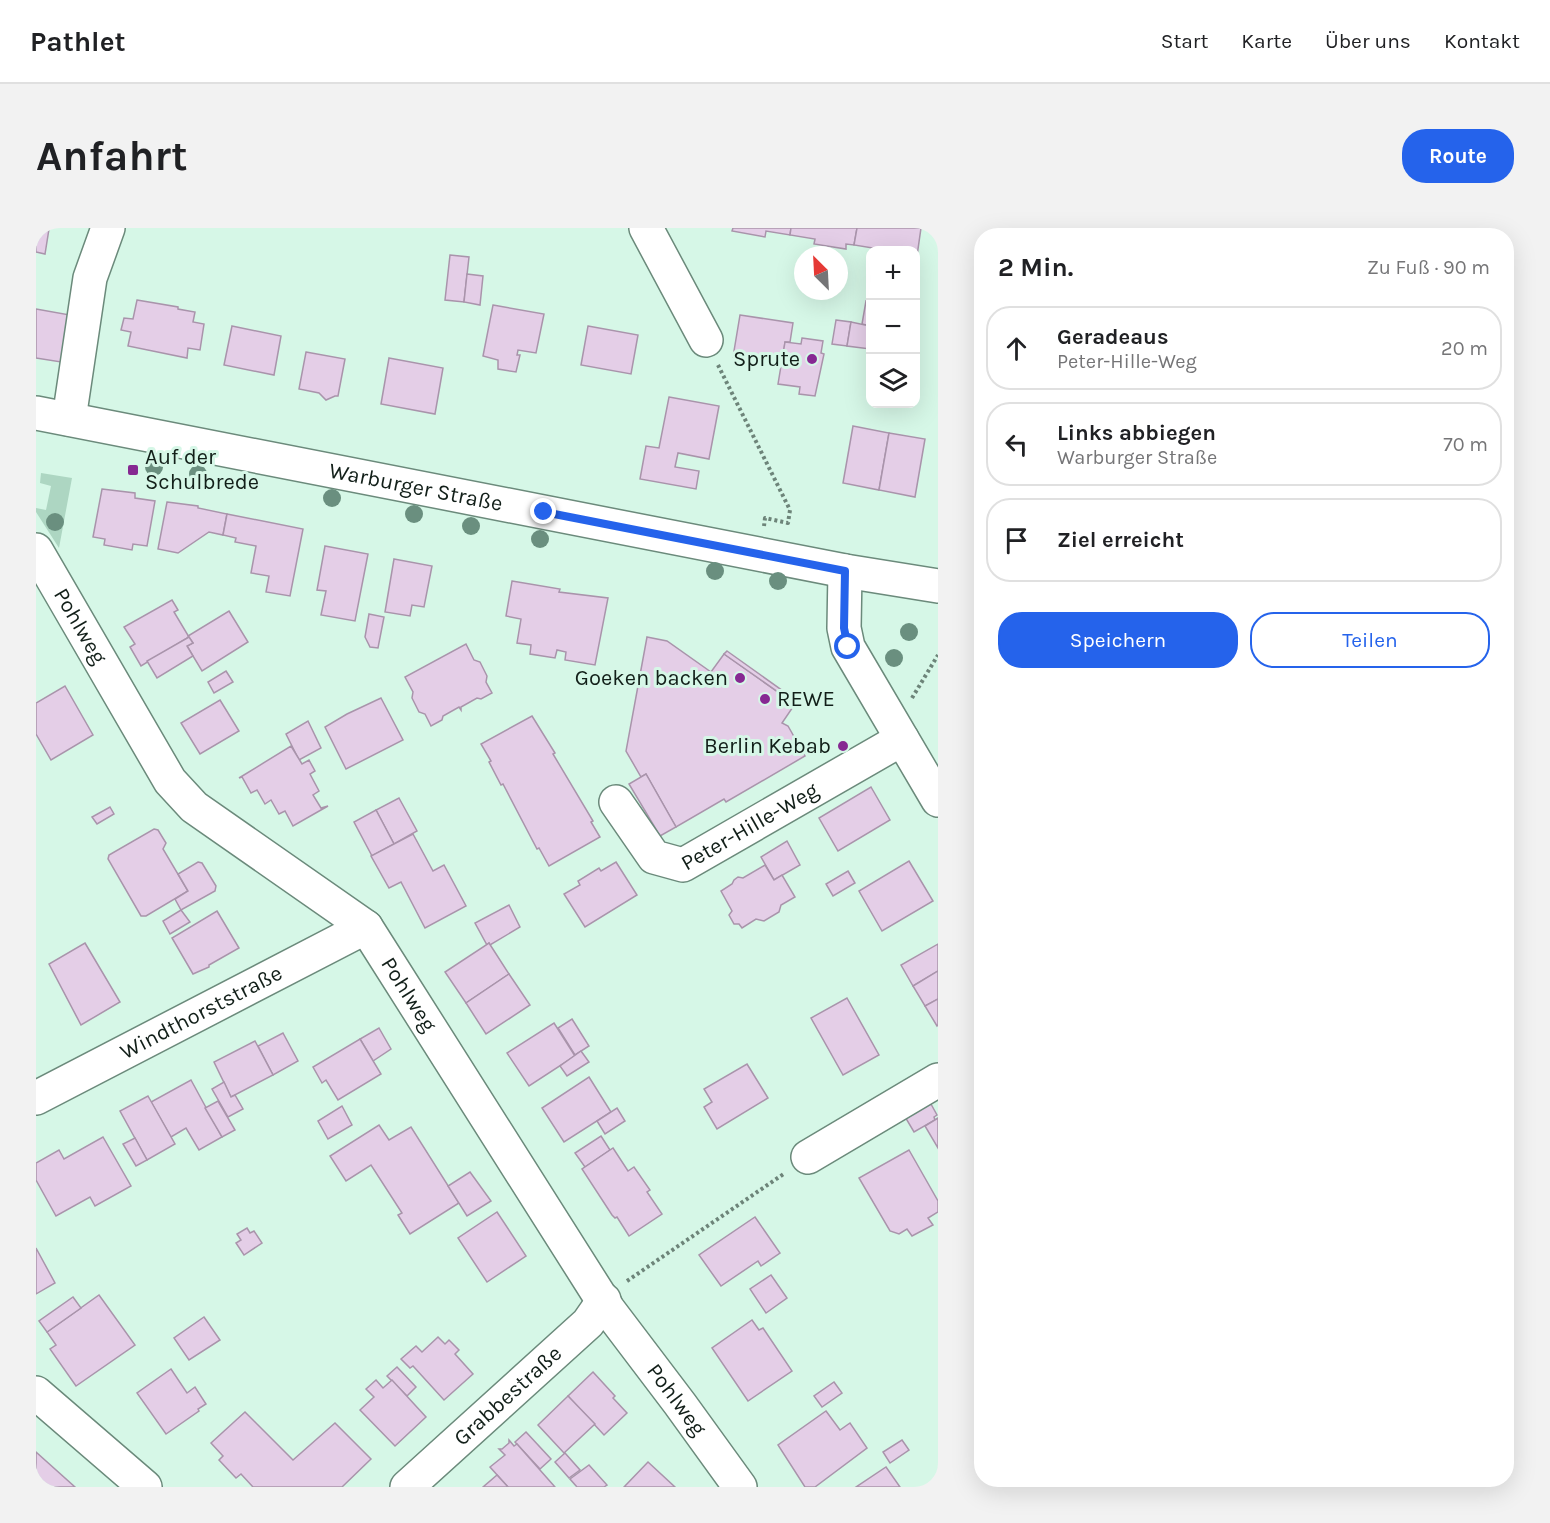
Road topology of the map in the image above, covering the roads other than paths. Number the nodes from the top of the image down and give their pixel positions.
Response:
1 (108, 228) edge
2 (646, 228) edge
3 (706, 340) road end
4 (36, 413) edge
5 (69, 419) junction
6 (40, 567) edge
7 (845, 571) junction
8 (938, 586) edge
9 (899, 733) junction
10 (938, 800) edge
11 (616, 802) dead end
12 (366, 927) junction
13 (938, 1080) edge
14 (36, 1098) edge
15 (808, 1157) road end
16 (604, 1300) junction
17 (36, 1393) edge
18 (145, 1487) edge
19 (407, 1487) edge
20 (740, 1487) edge

1 - 5 street
2 - 3 street
4 - 5 street, Warburger Straße
5 - 7 street, Warburger Straße
6 - 12 street, Pohlweg
7 - 8 street, Warburger Straße
7 - 9 street
9 - 10 street
9 - 11 street, Peter-Hille-Weg
12 - 14 street, Windthorststraße
12 - 16 street, Pohlweg
13 - 15 street
16 - 19 street, Grabbestraße
16 - 20 street, Pohlweg
17 - 18 street

